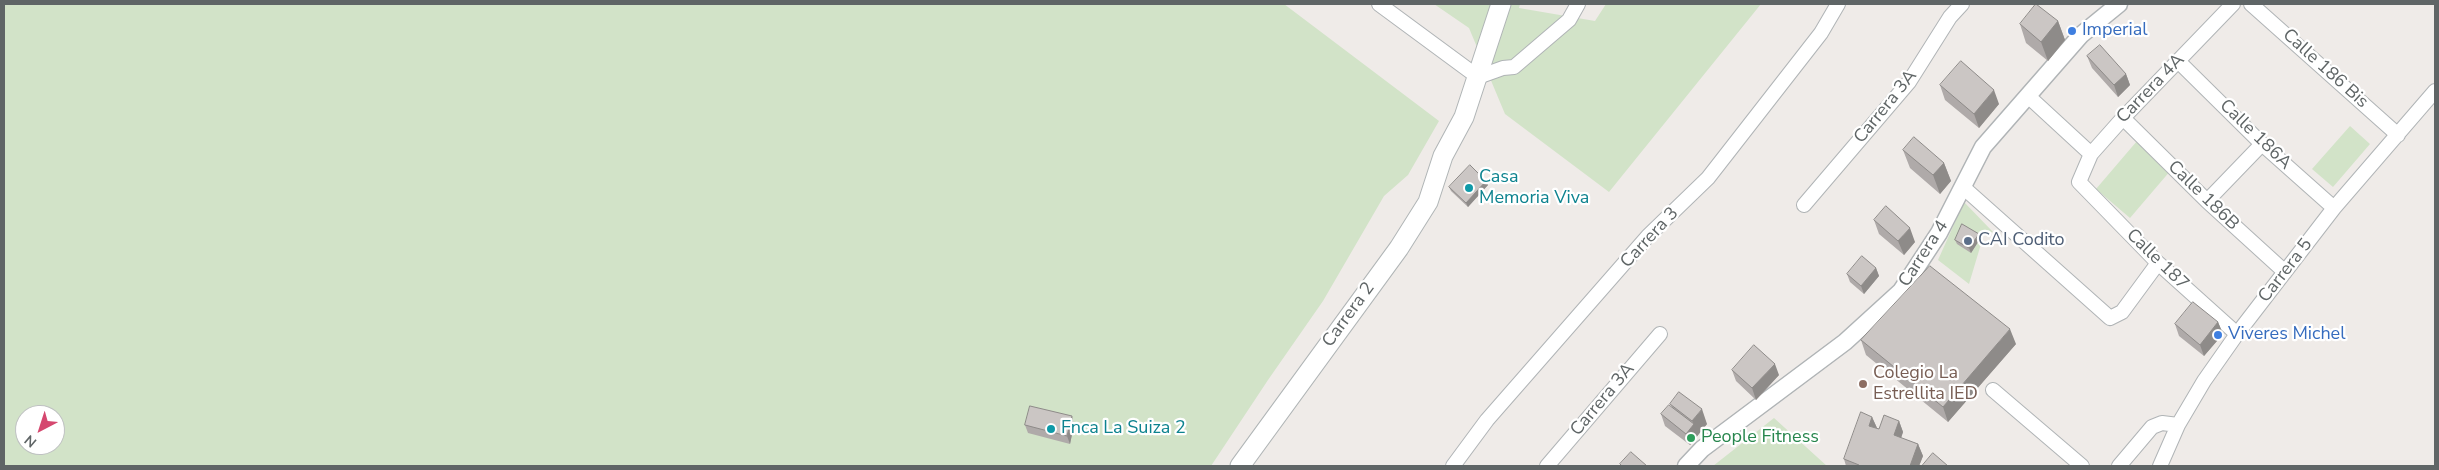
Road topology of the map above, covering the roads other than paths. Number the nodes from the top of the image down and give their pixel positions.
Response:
1 (1379, 4) edge
2 (1502, 4) edge
3 (1578, 4) edge
4 (1838, 4) edge
5 (1962, 4) edge
6 (2119, 4) edge
7 (2233, 4) edge
8 (2251, 4) edge
9 (2178, 61) junction
10 (1478, 77) junction
11 (2435, 91) edge
12 (2028, 96) junction
13 (2123, 118) junction
14 (2398, 135) junction
15 (2262, 144) junction
16 (2091, 154) junction
17 (2079, 182) joint
18 (1964, 188) junction
19 (2207, 201) junction
20 (1804, 205) dead end
21 (2334, 208) junction
22 (2158, 262) junction
23 (2285, 272) junction
24 (1660, 334) dead end
25 (2236, 334) junction
26 (1993, 390) dead end
27 (2178, 425) junction
28 (1240, 466) edge
29 (1453, 466) edge
30 (1547, 466) edge
31 (1686, 466) edge
32 (2082, 466) edge
33 (2118, 466) edge
34 (2160, 466) edge

1 - 10 street
2 - 10 main road, Carrera 2
3 - 10 street
4 - 29 street, Carrera 3
5 - 20 street, Carrera 3A
6 - 12 street, Carrera 4
7 - 9 street, Carrera 4A
8 - 14 street, Calle 186 Bis
9 - 13 street, Carrera 4A
9 - 15 street, Calle 186A
10 - 28 main road, Carrera 2
11 - 14 street, Carrera 5
12 - 16 street
12 - 18 street, Carrera 4
13 - 16 street, Carrera 4A
13 - 19 street, Calle 186B
14 - 21 street, Carrera 5
15 - 19 street
15 - 21 street, Calle 186A
16 - 17 street, Carrera 4A
17 - 22 street, Calle 187
18 - 22 street
18 - 31 street, Carrera 4
19 - 23 street, Calle 186B
21 - 23 street, Carrera 5
22 - 25 street, Calle 187
23 - 25 street, Carrera 5
24 - 30 street, Carrera 3A
25 - 27 street, Carrera 5
26 - 32 street
27 - 33 street
27 - 34 street, Carrera 5

